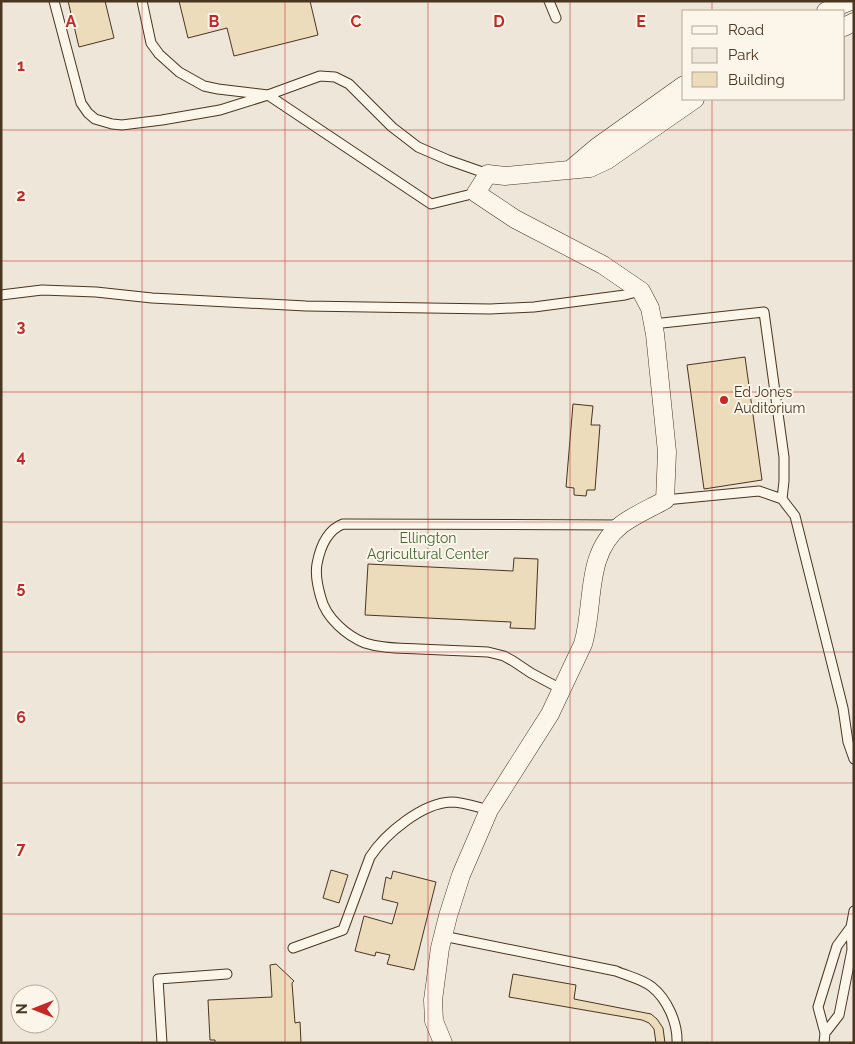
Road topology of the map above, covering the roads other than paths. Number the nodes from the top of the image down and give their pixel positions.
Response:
1 (54, 1) edge
2 (142, 1) edge
3 (550, 1) edge
4 (851, 1) edge
5 (828, 10) edge
6 (556, 18) dead end
7 (268, 95) junction
8 (682, 98) edge
9 (488, 174) junction
10 (476, 193) junction
11 (641, 291) junction
12 (1, 295) edge
13 (653, 324) junction
14 (782, 499) junction
15 (665, 500) junction
16 (621, 524) junction
17 (563, 690) junction
18 (843, 708) junction
19 (854, 709) edge
20 (854, 759) edge
21 (489, 810) junction
22 (854, 911) edge
23 (851, 927) junction
24 (443, 936) junction
25 (293, 948) dead end
26 (227, 974) dead end
27 (825, 1033) junction
28 (162, 1043) edge
29 (444, 1043) edge
30 (677, 1043) edge
31 (824, 1043) edge

1 - 7 lane
2 - 7 lane
3 - 6 lane
4 - 5 street
7 - 9 lane
7 - 10 lane
8 - 9 street
9 - 10 street
10 - 11 street
11 - 12 lane
11 - 13 street
13 - 14 lane
13 - 15 street
14 - 15 lane
14 - 18 lane
15 - 16 street
16 - 17 street
16 - 17 lane
17 - 21 street
18 - 19 lane
18 - 20 lane
21 - 24 street
21 - 25 lane
22 - 23 lane
23 - 27 lane
23 - 27 lane
24 - 29 street
24 - 30 lane
26 - 28 lane
27 - 31 lane

